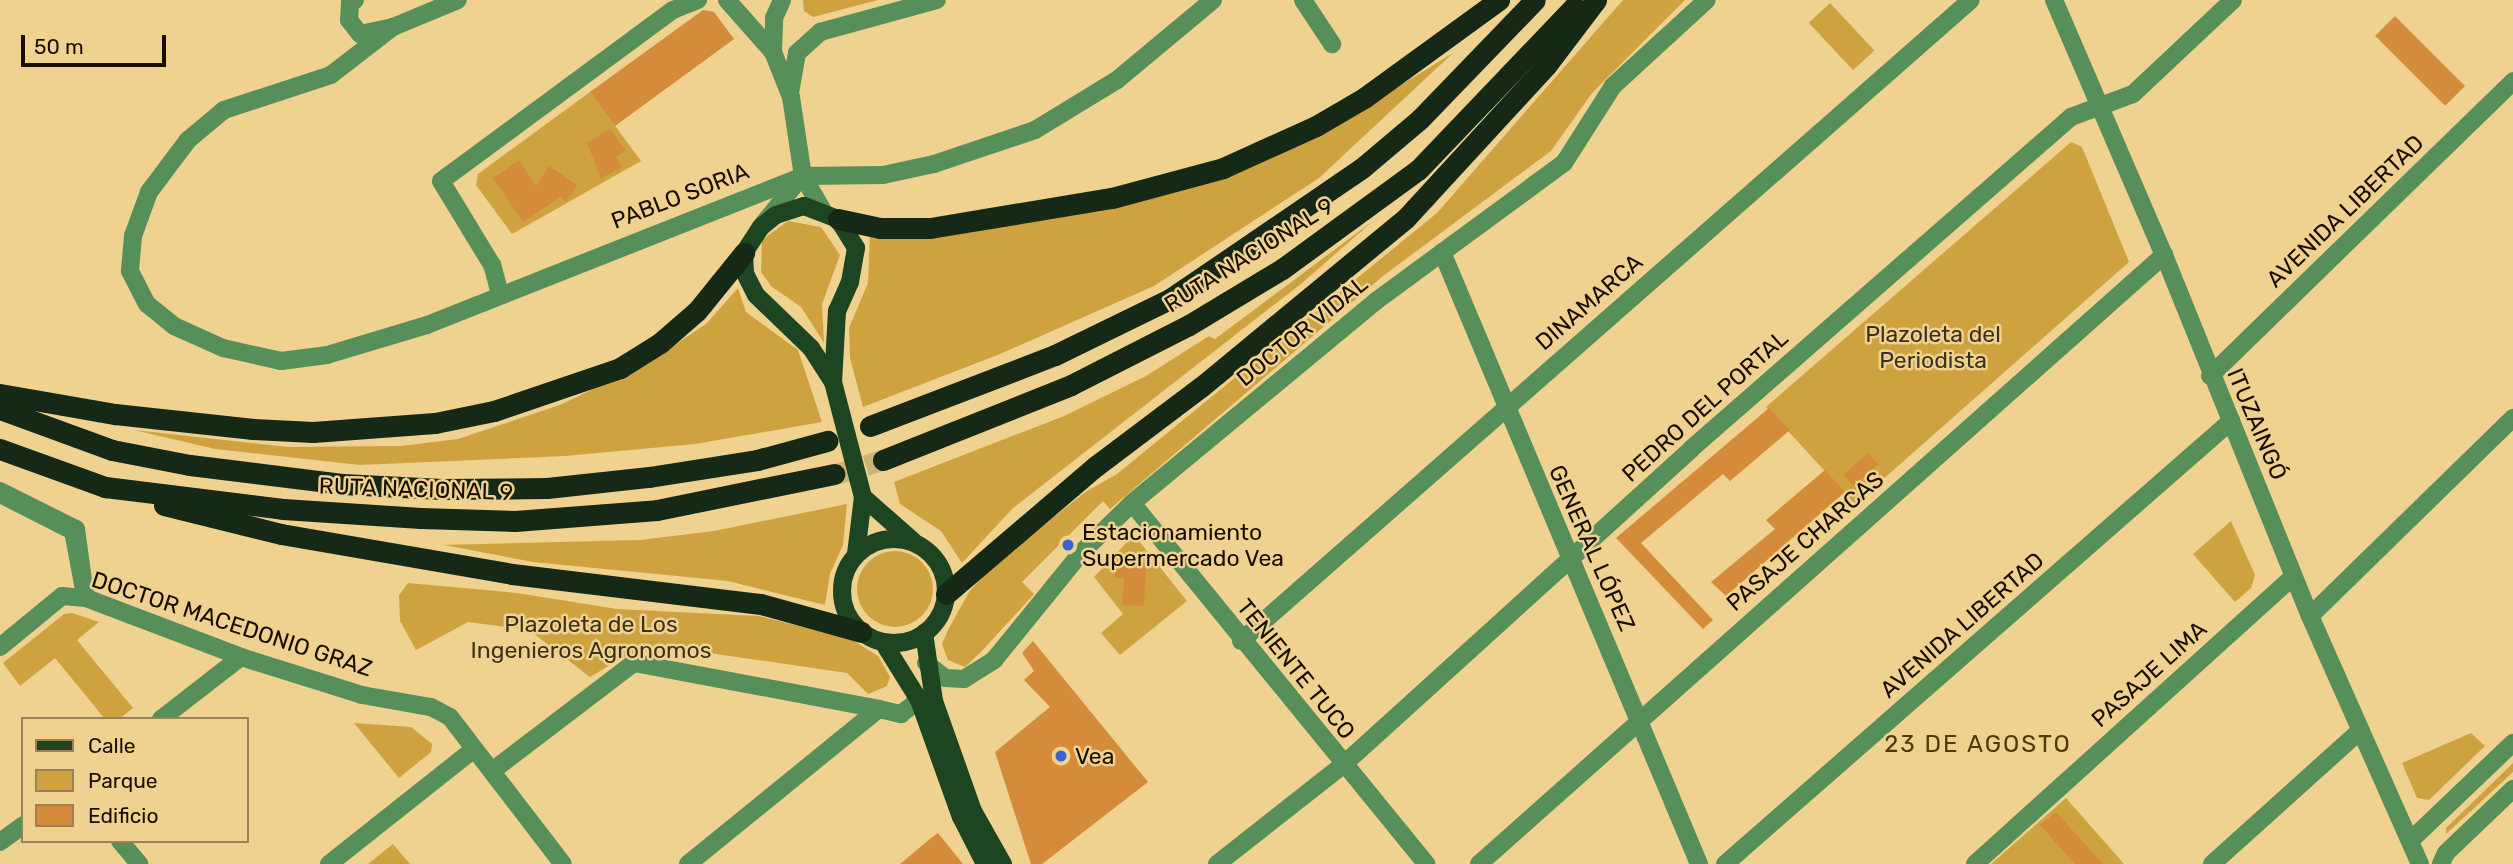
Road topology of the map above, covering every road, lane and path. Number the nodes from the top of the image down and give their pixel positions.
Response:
1 (355, 0) edge
2 (458, 0) edge
3 (698, 0) edge
4 (703, 0) edge
5 (782, 0) edge
6 (937, 0) edge
7 (1213, 0) edge
8 (1303, 0) edge
9 (1499, 0) edge
10 (1535, 0) edge
11 (1579, 0) edge
12 (1596, 0) edge
13 (1707, 0) edge
14 (1971, 0) edge
15 (2054, 0) edge
16 (2233, 0) edge
17 (728, 2) edge
18 (393, 27) junction
19 (1332, 44) dead end
20 (773, 52) junction
21 (2513, 81) edge
22 (791, 97) junction
23 (2101, 108) junction
24 (803, 176) junction
25 (830, 215) junction
26 (761, 227) junction
27 (1442, 252) junction
28 (744, 253) junction
29 (2164, 255) junction
30 (500, 294) junction
31 (2210, 376) junction
32 (833, 382) junction
33 (0, 394) edge
34 (1505, 408) junction
35 (0, 409) edge
36 (2513, 418) edge
37 (2231, 421) junction
38 (870, 426) dead end
39 (827, 441) dead end
40 (0, 449) edge
41 (883, 460) tunnel mouth
42 (834, 474) tunnel mouth
43 (105, 487) junction
44 (0, 492) edge
45 (863, 497) junction
46 (1132, 503) junction
47 (915, 542) junction
48 (856, 554) junction
49 (1569, 563) junction
50 (2293, 577) junction
51 (946, 594) junction
52 (2310, 616) junction
53 (861, 632) junction
54 (924, 633) junction
55 (1241, 641) junction
56 (883, 642) junction
57 (0, 647) edge
58 (241, 657) junction
59 (926, 663) junction
60 (919, 700) junction
61 (879, 709) junction
62 (164, 717) edge
63 (1641, 717) junction
64 (2361, 730) junction
65 (2513, 743) edge
66 (474, 749) junction
67 (1343, 765) junction
68 (492, 771) junction
69 (2513, 789) edge
70 (21, 826) edge
71 (2411, 840) junction
72 (0, 842) edge
73 (122, 843) edge
74 (139, 864) edge
75 (329, 864) edge
76 (564, 864) edge
77 (688, 864) edge
78 (985, 864) edge
79 (1003, 864) edge
80 (1217, 864) edge
81 (1426, 864) edge
82 (1479, 864) edge
83 (1699, 864) edge
84 (1725, 864) edge
85 (1975, 864) edge
86 (2212, 864) edge
87 (2420, 864) edge
88 (2441, 864) edge

1 - 18 street
2 - 18 street
3 - 30 street
4 - 17 street
5 - 20 street
6 - 22 street
7 - 24 street, PABLO SORIA
8 - 19 street
9 - 25 highway
10 - 38 highway, RUTA NACIONAL 9
11 - 41 highway, RUTA NACIONAL 9
12 - 51 highway
13 - 27 street, DOCTOR VIDAL
14 - 34 street, DINAMARCA
15 - 23 street, ITUZAINGÓ
16 - 23 street, PEDRO DEL PORTAL
17 - 20 street
18 - 30 street, PABLO SORIA
20 - 22 street
21 - 31 street, AVENIDA LIBERTAD
22 - 24 street
23 - 29 street, ITUZAINGÓ
23 - 49 street, PEDRO DEL PORTAL
24 - 25 street
24 - 26 street
24 - 30 street, PABLO SORIA
25 - 26 main road
25 - 32 main road
26 - 28 main road
27 - 34 street, GENERAL LÓPEZ
27 - 46 street, DOCTOR VIDAL
28 - 32 main road
28 - 33 highway
29 - 31 street, ITUZAINGÓ
29 - 63 street, PASAJE CHARCAS
31 - 37 street, ITUZAINGÓ
32 - 45 main road, bridge
34 - 49 street, GENERAL LÓPEZ
34 - 55 street, DINAMARCA
35 - 39 highway, RUTA NACIONAL 9
36 - 52 street
37 - 50 street, ITUZAINGÓ
37 - 84 street, AVENIDA LIBERTAD
40 - 43 highway, RUTA NACIONAL 9
42 - 43 highway, RUTA NACIONAL 9
43 - 53 highway
44 - 44 street
45 - 47 main road
45 - 48 main road
46 - 55 street, TENIENTE TUCO
46 - 59 street, DOCTOR VIDAL
47 - 48 main road
47 - 51 main road
48 - 53 main road
49 - 63 street, GENERAL LÓPEZ
49 - 67 street, PEDRO DEL PORTAL
50 - 52 street, ITUZAINGÓ
50 - 85 street, PASAJE LIMA
51 - 54 main road
52 - 64 street, ITUZAINGÓ
53 - 56 main road
54 - 56 main road
54 - 59 main road
55 - 67 street, TENIENTE TUCO
56 - 60 main road
57 - 58 street, DOCTOR MACEDONIO GRAZ
58 - 62 street
58 - 66 street, DOCTOR MACEDONIO GRAZ
59 - 79 main road
60 - 61 street
60 - 78 main road
61 - 68 street
61 - 77 street
63 - 82 street, PASAJE CHARCAS
63 - 83 street, GENERAL LÓPEZ
64 - 71 street, ITUZAINGÓ
64 - 86 street
65 - 71 street
66 - 68 street, DOCTOR MACEDONIO GRAZ
66 - 75 street
67 - 80 street, PEDRO DEL PORTAL
67 - 81 street, TENIENTE TUCO
68 - 76 street, DOCTOR MACEDONIO GRAZ
69 - 88 street
70 - 72 street
71 - 87 street, ITUZAINGÓ
73 - 74 street

